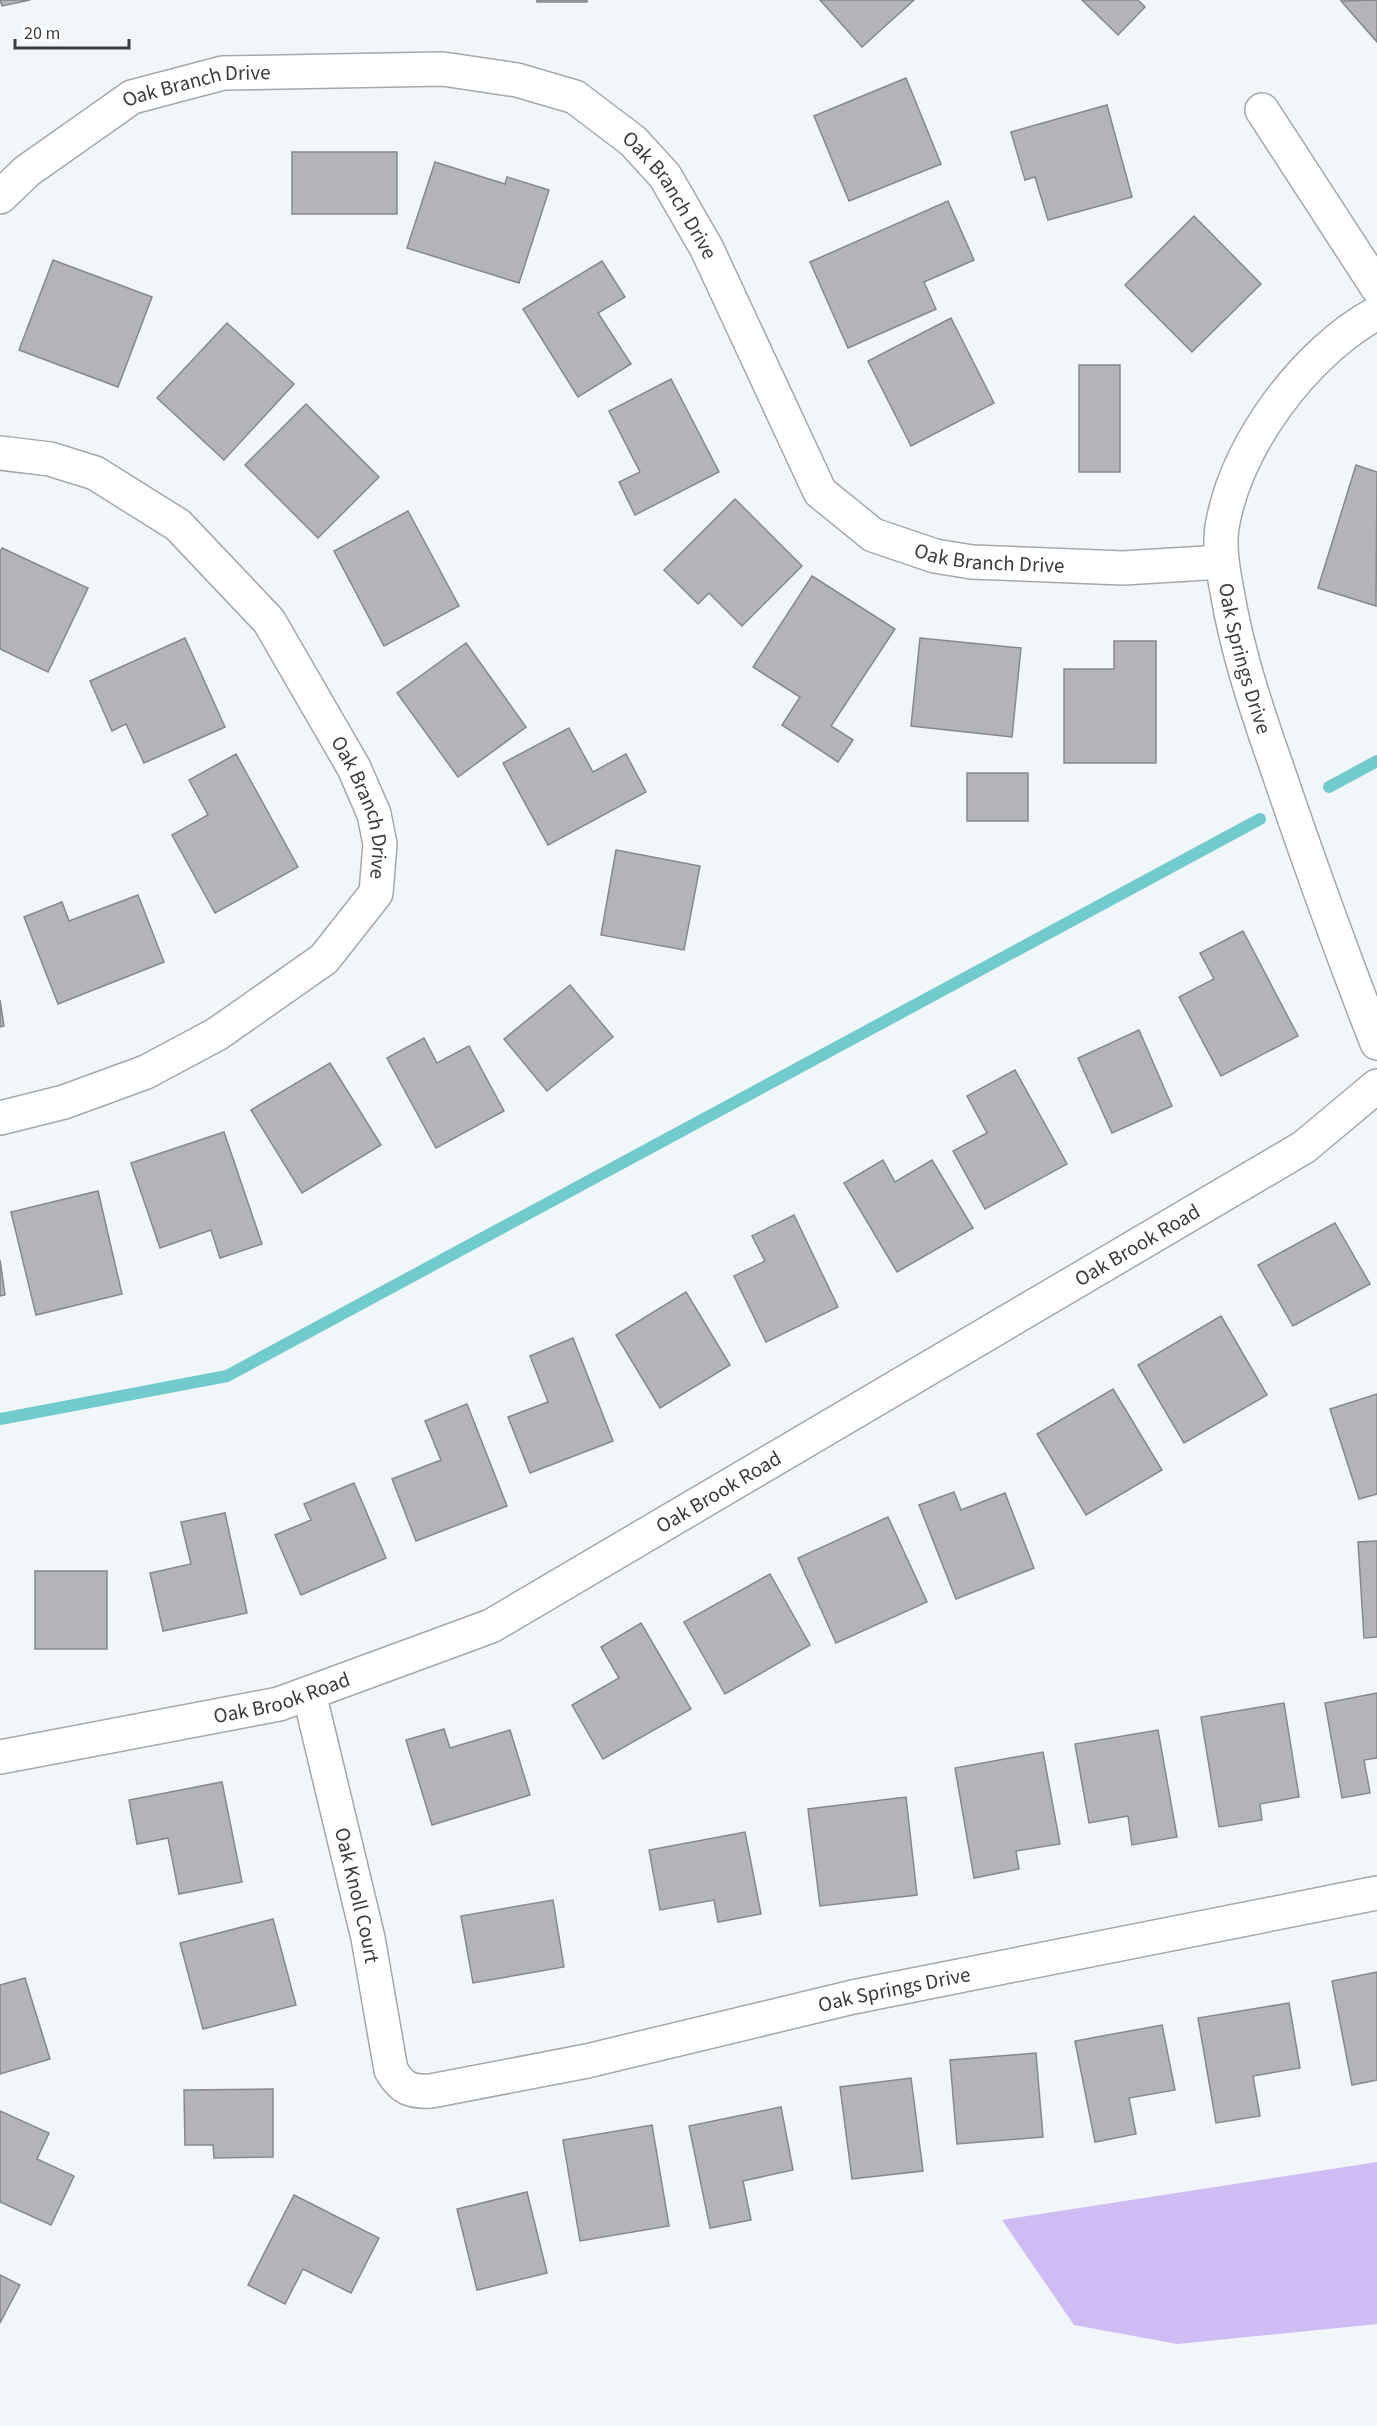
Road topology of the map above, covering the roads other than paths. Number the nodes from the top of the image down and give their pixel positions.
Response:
1 (1262, 110) dead end
2 (0, 197) edge
3 (1377, 287) edge
4 (1377, 312) edge
5 (0, 453) edge
6 (1222, 562) junction
7 (1377, 1043) edge
8 (1377, 1086) edge
9 (0, 1118) edge
10 (309, 1693) junction
11 (0, 1756) edge
12 (1377, 1893) edge
13 (413, 2092) joint

1 - 3 street
2 - 6 street, Oak Branch Drive
4 - 6 street, Oak Springs Drive
5 - 9 street, Oak Branch Drive
6 - 7 street, Oak Springs Drive
8 - 10 street, Oak Brook Road
10 - 11 street, Oak Brook Road
10 - 13 street, Oak Knoll Court
12 - 13 street, Oak Springs Drive

